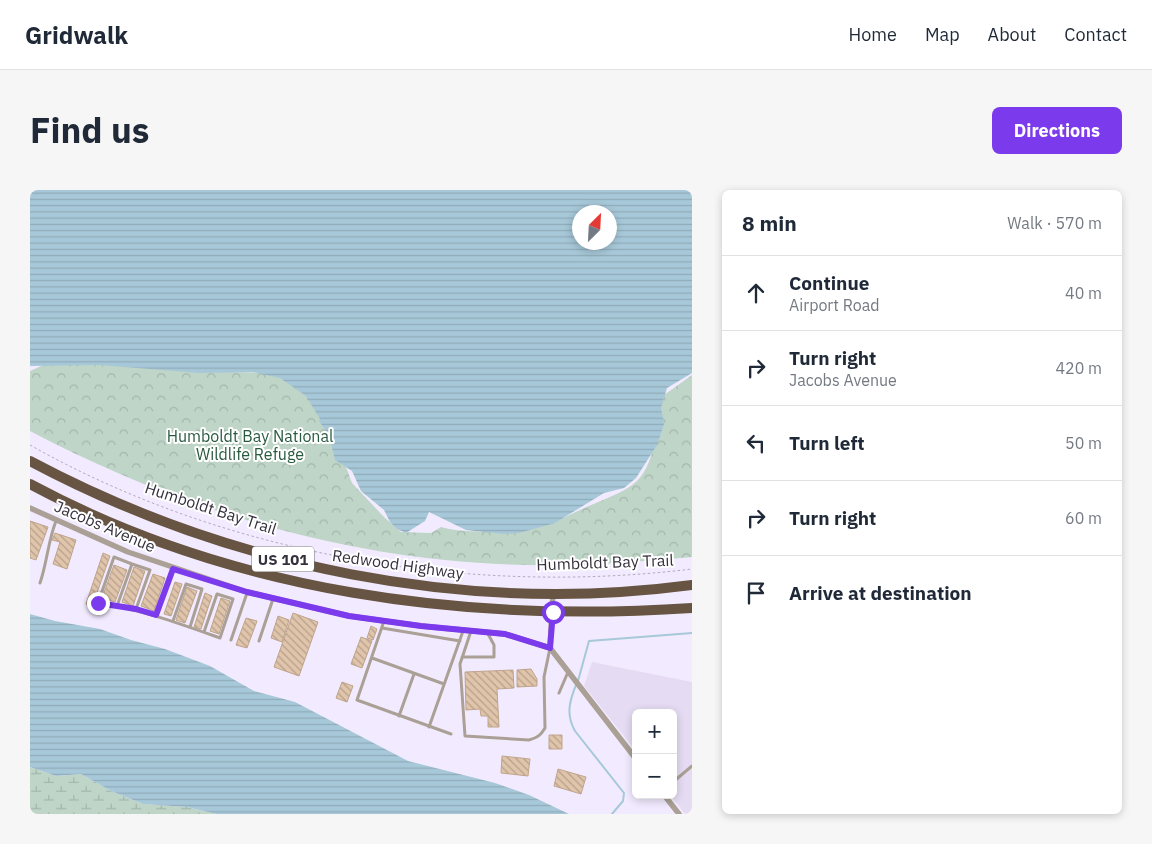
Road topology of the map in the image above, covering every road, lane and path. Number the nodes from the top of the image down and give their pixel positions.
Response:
1 (30, 445) edge
2 (30, 461) edge
3 (30, 484) edge
4 (30, 508) edge
5 (56, 521) junction
6 (132, 564) junction
7 (173, 569) junction
8 (692, 569) edge
9 (40, 583) dead end
10 (692, 585) edge
11 (247, 592) junction
12 (553, 593) junction
13 (273, 599) junction
14 (117, 606) junction
15 (692, 608) edge
16 (136, 609) junction
17 (553, 612) junction
18 (156, 615) junction
19 (173, 621) junction
20 (384, 621) junction
21 (412, 625) junction
22 (190, 627) junction
23 (382, 628) junction
24 (437, 628) junction
25 (464, 630) junction
26 (471, 631) junction
27 (204, 632) junction
28 (486, 632) junction
29 (411, 633) junction
30 (436, 637) junction
31 (231, 640) dead end
32 (260, 641) dead end
33 (460, 641) junction
34 (550, 648) junction
35 (462, 657) junction
36 (372, 658) junction
37 (414, 674) junction
38 (569, 674) junction
39 (444, 684) junction
40 (559, 693) dead end
41 (399, 716) junction
42 (429, 727) junction
43 (451, 734) dead end
44 (632, 754) edge
45 (692, 766) edge
46 (677, 779) edge
47 (667, 799) edge
48 (679, 814) edge

1 - 8 path, Humboldt Bay Trail
2 - 12 highway, Redwood Highway / US 101
3 - 17 highway, US 101
4 - 5 street, Jacobs Avenue
5 - 7 street, Jacobs Avenue
5 - 9 lane
6 - 14 lane
6 - 14 lane
6 - 16 lane
7 - 11 street, Jacobs Avenue
7 - 18 lane
10 - 12 highway, Redwood Highway / US 101
11 - 13 street, Jacobs Avenue
11 - 31 lane
12 - 17 street
13 - 20 street, Jacobs Avenue
13 - 32 lane
14 - 16 lane
15 - 17 highway, US 101
16 - 18 lane
17 - 34 street
18 - 19 lane
19 - 22 lane
19 - 22 lane
20 - 21 street, Jacobs Avenue
20 - 23 lane
21 - 24 street, Jacobs Avenue
21 - 29 lane
22 - 27 lane
23 - 29 lane
23 - 36 lane
24 - 25 street, Jacobs Avenue
24 - 30 lane
25 - 26 street, Jacobs Avenue
25 - 33 lane
26 - 28 street, Jacobs Avenue
26 - 35 lane
27 - 27 lane
28 - 34 street, Jacobs Avenue
28 - 35 lane
29 - 30 lane
30 - 33 lane
33 - 39 lane
34 - 35 lane
34 - 38 street
36 - 37 lane
36 - 41 lane
37 - 39 lane
37 - 41 lane
38 - 40 lane
38 - 44 street
39 - 42 lane
41 - 42 lane
42 - 43 lane
45 - 46 lane
47 - 48 street

